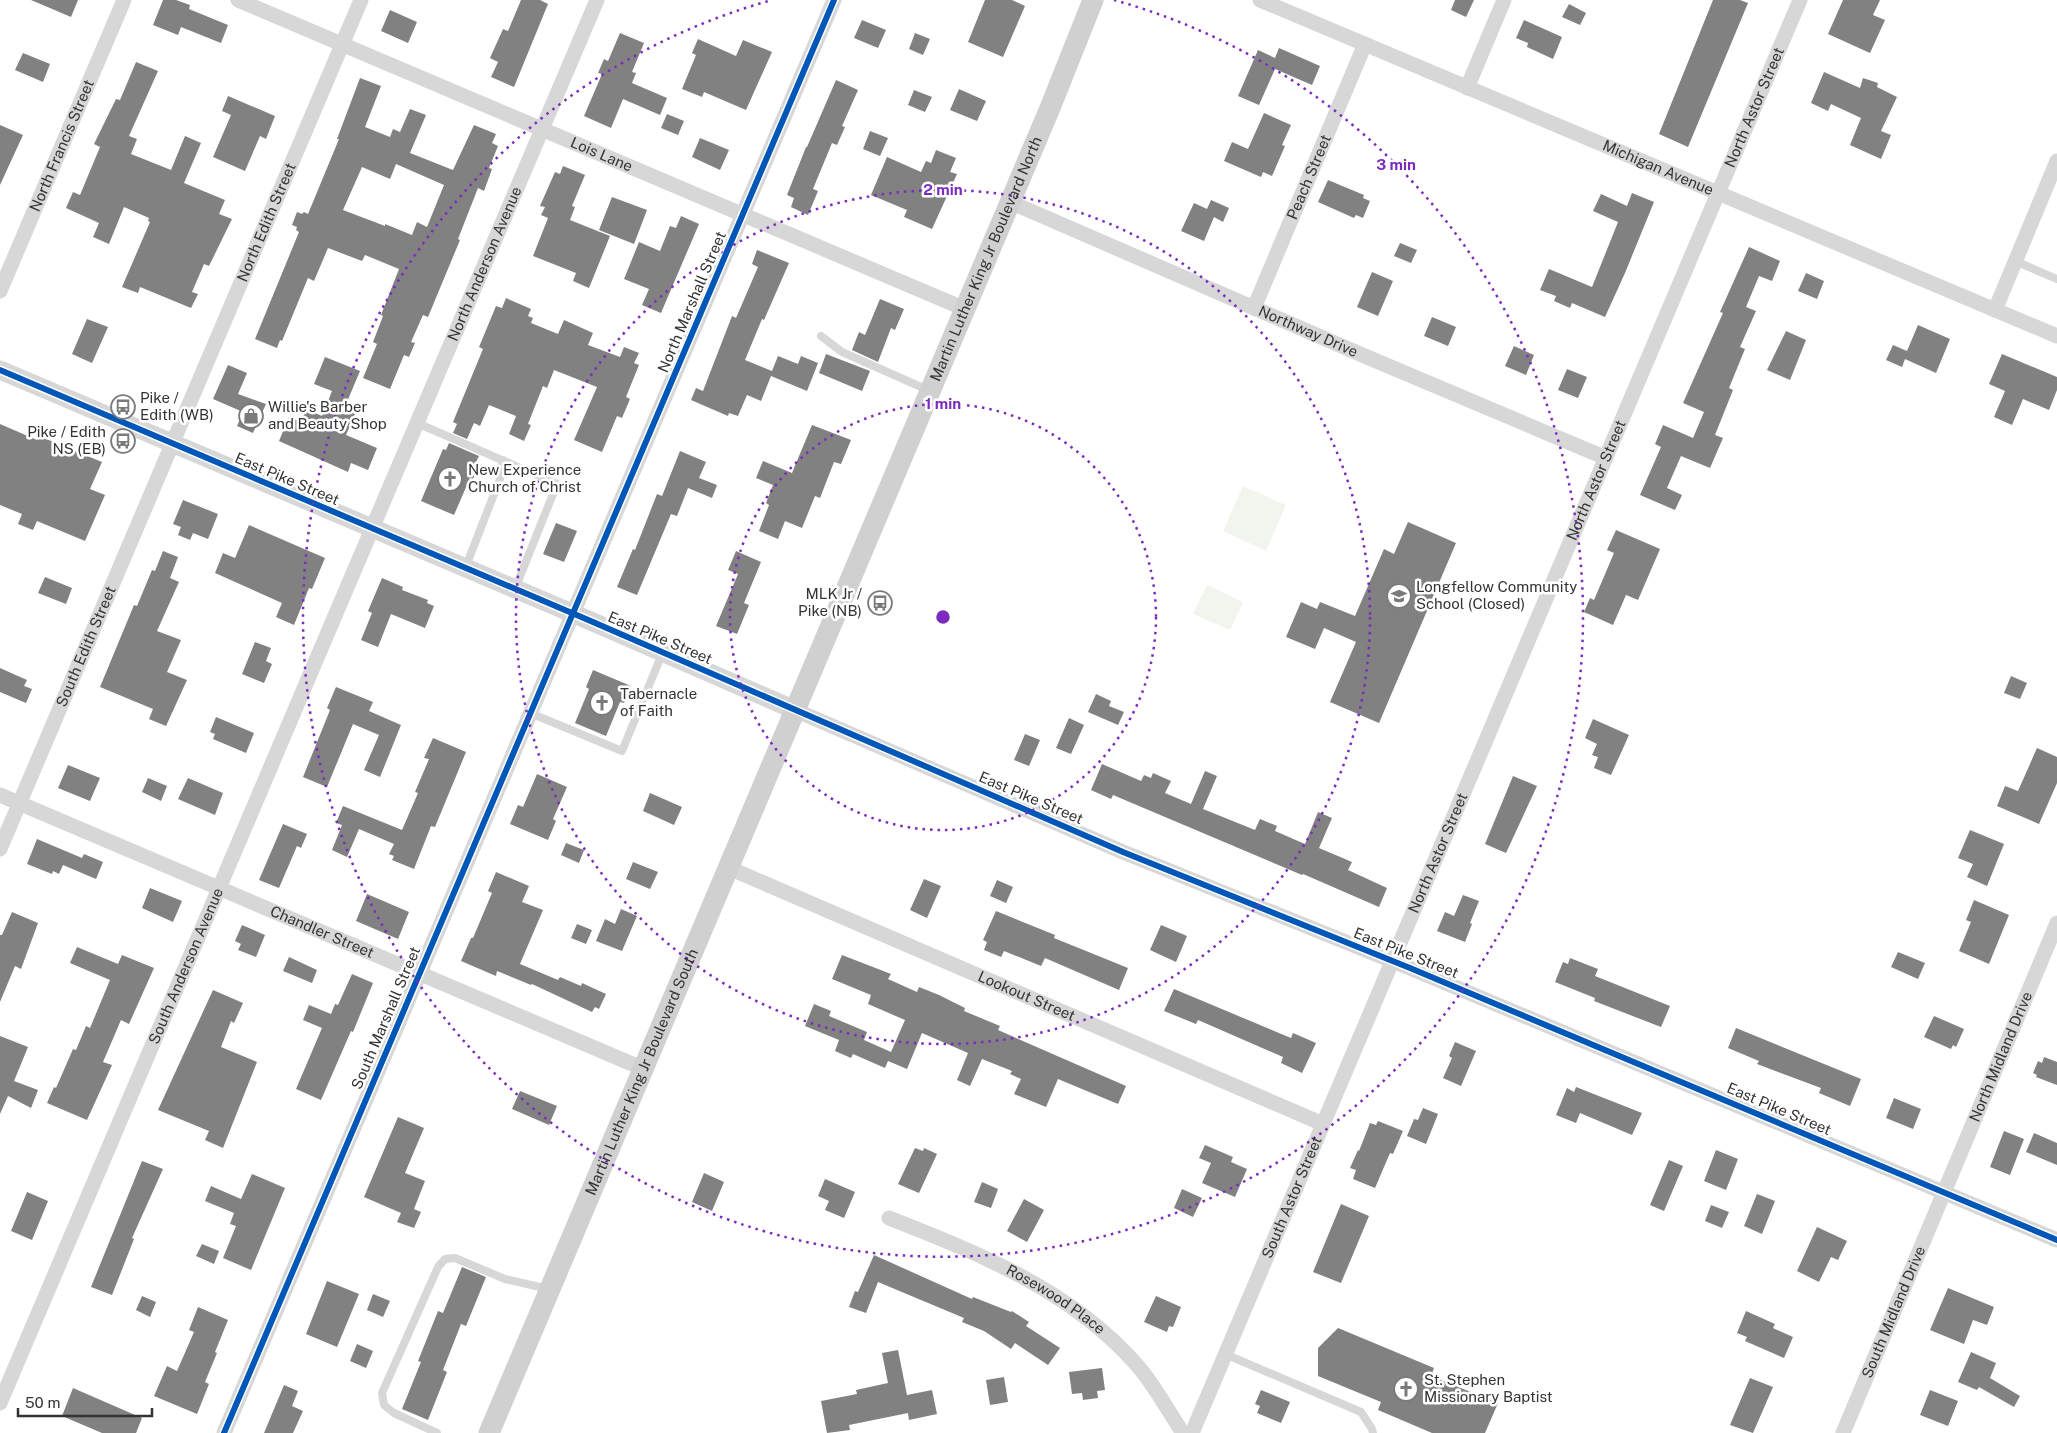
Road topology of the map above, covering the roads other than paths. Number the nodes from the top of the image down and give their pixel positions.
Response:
1 (124, 0) edge
2 (238, 0) edge
3 (361, 0) edge
4 (597, 0) edge
5 (834, 0) edge
6 (1093, 0) edge
7 (1260, 0) edge
8 (1504, 0) edge
9 (1800, 0) edge
10 (342, 44) junction
11 (1365, 44) junction
12 (1467, 88) junction
13 (542, 130) junction
14 (2057, 161) edge
15 (1718, 193) junction
16 (1010, 202) junction
17 (743, 214) junction
18 (2015, 261) junction
19 (2057, 279) edge
20 (0, 292) edge
21 (1254, 308) junction
22 (965, 309) junction
23 (1995, 310) junction
24 (821, 336) dead end
25 (2057, 336) edge
26 (0, 370) edge
27 (930, 391) junction
28 (417, 423) junction
29 (172, 443) junction
30 (1606, 458) junction
31 (503, 460) junction
32 (372, 528) junction
33 (465, 568) junction
34 (515, 589) junction
35 (572, 613) junction
36 (663, 653) junction
37 (795, 710) junction
38 (530, 713) junction
39 (0, 795) edge
40 (19, 803) junction
41 (0, 849) edge
42 (729, 868) junction
43 (219, 888) junction
44 (2057, 922) edge
45 (1392, 960) junction
46 (419, 973) junction
47 (644, 1069) junction
48 (1323, 1124) junction
49 (1944, 1192) junction
50 (890, 1218) dead end
51 (2057, 1240) edge
52 (550, 1290) junction
53 (1225, 1354) junction
54 (0, 1403) edge
55 (224, 1433) edge
56 (438, 1433) edge
57 (489, 1433) edge
58 (1183, 1433) edge
59 (1192, 1433) edge
60 (1373, 1433) edge
61 (1843, 1433) edge

1 - 20 street, North Francis Street
2 - 10 street, Lois Lane
3 - 10 street, North Edith Street
4 - 13 street, North Anderson Avenue
5 - 17 street, North Marshall Street
6 - 16 main road, Martin Luther King Jr Boulevard North
7 - 11 street, Michigan Avenue
8 - 12 street
9 - 15 street, North Astor Street
10 - 13 street, Lois Lane
10 - 29 street, North Edith Street
11 - 12 street, Michigan Avenue
11 - 21 street, Peach Street
12 - 15 street, Michigan Avenue
13 - 17 street, Lois Lane
13 - 28 street, North Anderson Avenue
14 - 18 street
15 - 23 street, Michigan Avenue
15 - 30 street, North Astor Street
16 - 21 street, Northway Drive
16 - 22 main road, Martin Luther King Jr Boulevard North
17 - 22 street, Lois Lane
17 - 35 street, North Marshall Street
18 - 19 lane
18 - 23 street
21 - 30 street, Northway Drive
22 - 27 main road, Martin Luther King Jr Boulevard North
23 - 25 street, Michigan Avenue
24 - 27 lane
26 - 29 street, East Pike Street
27 - 37 main road, Martin Luther King Jr Boulevard North
28 - 31 lane
28 - 32 street, North Anderson Avenue
29 - 32 street, East Pike Street
29 - 40 street, South Edith Street
30 - 45 street, North Astor Street
31 - 33 lane
31 - 34 lane
32 - 33 street, East Pike Street
32 - 43 street, South Anderson Avenue
33 - 34 street, East Pike Street
34 - 35 street, East Pike Street
35 - 36 street, East Pike Street
35 - 38 street, South Marshall Street
36 - 37 street, East Pike Street
36 - 38 lane
37 - 42 main road, Martin Luther King Jr Boulevard South
37 - 45 street, East Pike Street
38 - 46 street, South Marshall Street
39 - 40 street, Chandler Street
40 - 41 street, South Edith Street
40 - 43 street, Chandler Street
42 - 47 main road, Martin Luther King Jr Boulevard South
42 - 48 street, Lookout Street
43 - 46 street, Chandler Street
43 - 54 street, South Anderson Avenue
44 - 49 street, North Midland Drive
45 - 48 street, South Astor Street
45 - 49 street, East Pike Street
46 - 47 street, Chandler Street
46 - 55 street, South Marshall Street
47 - 52 main road, Martin Luther King Jr Boulevard South
48 - 53 street, South Astor Street
49 - 51 street, East Pike Street
49 - 61 street, South Midland Drive
50 - 58 street, Rosewood Place
52 - 56 lane
52 - 57 main road, Martin Luther King Jr Boulevard South
53 - 59 street, South Astor Street
53 - 60 lane

